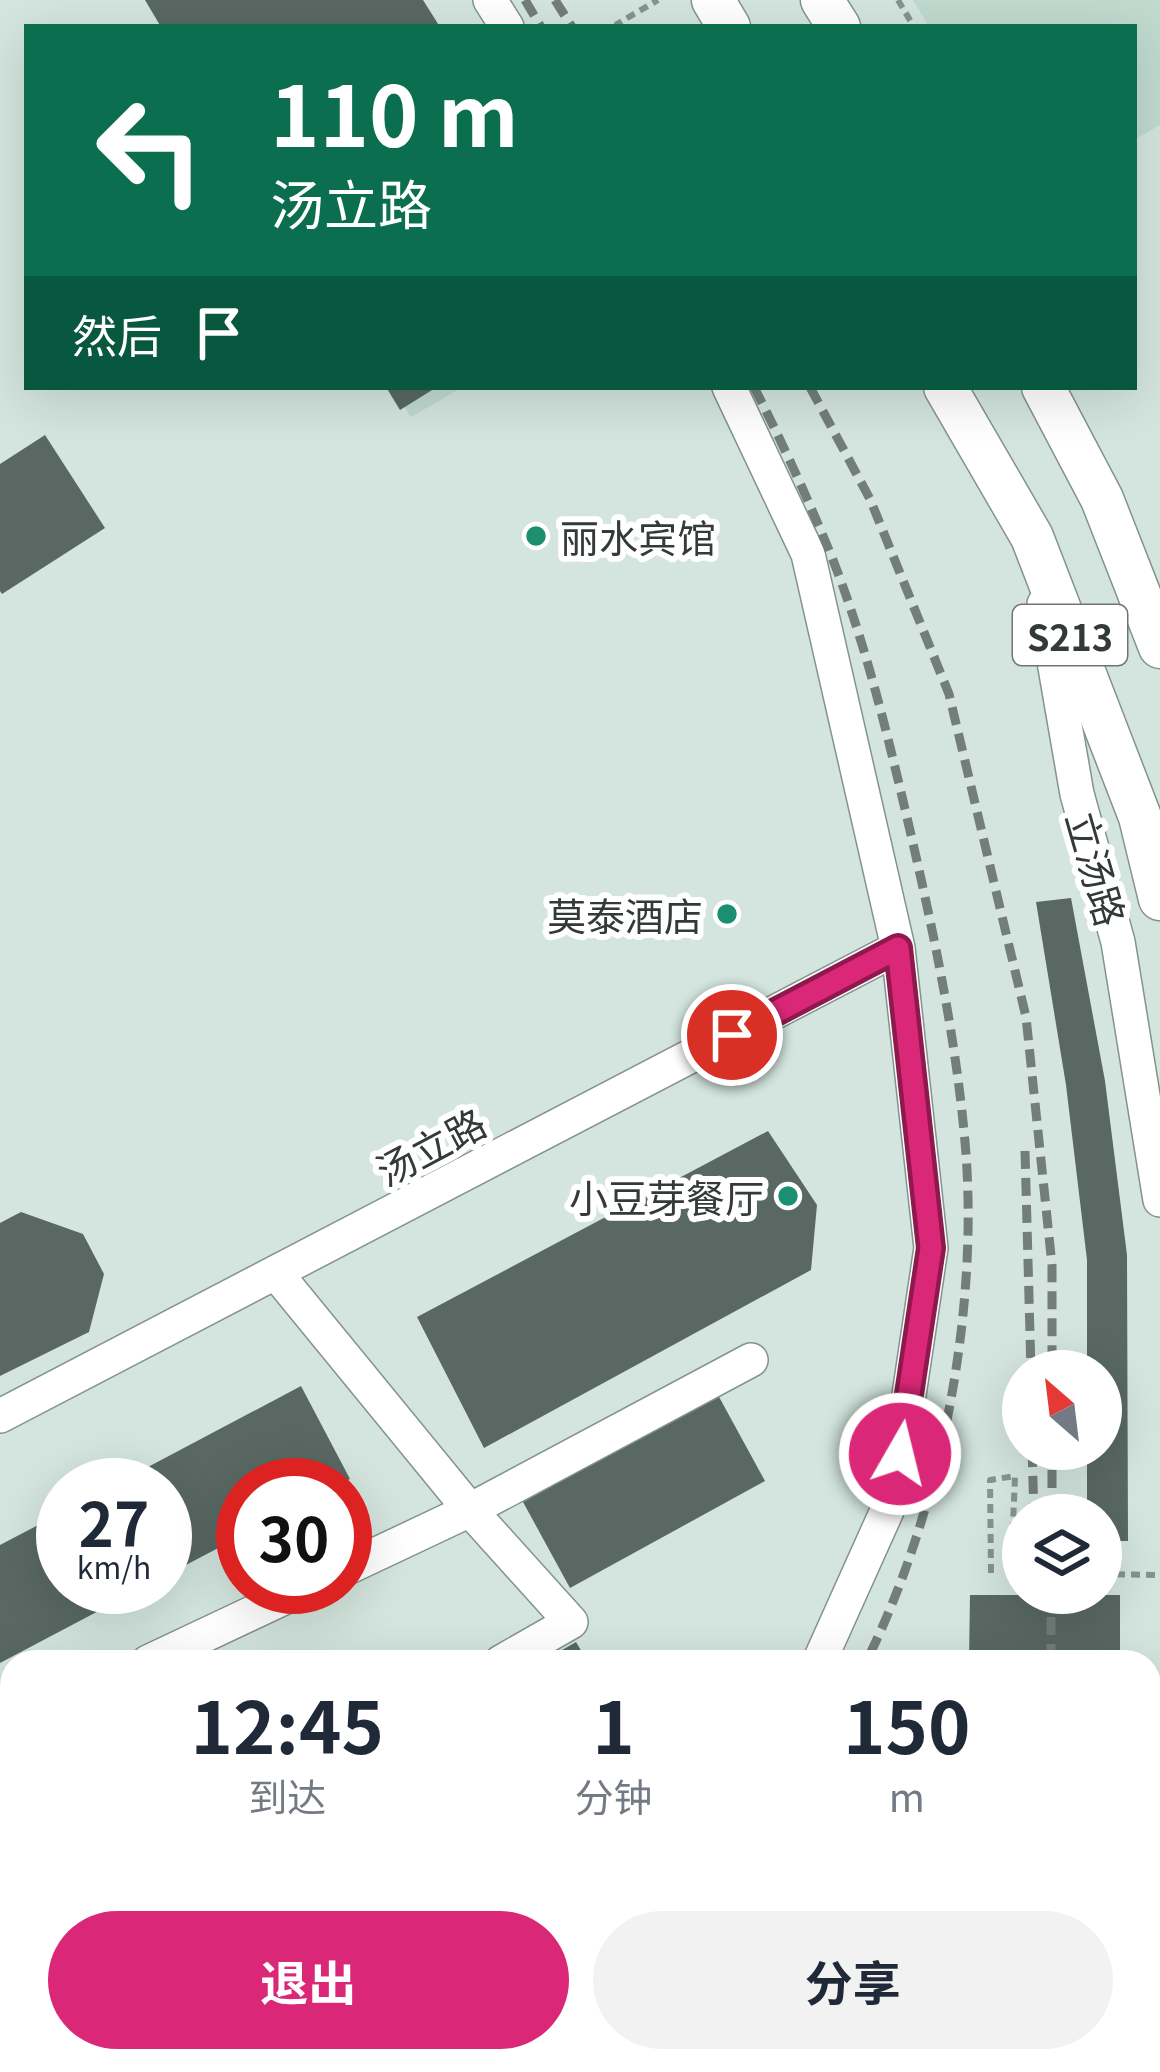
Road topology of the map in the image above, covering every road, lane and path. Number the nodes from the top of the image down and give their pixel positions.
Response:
1 (658, 0) edge
2 (898, 0) edge
3 (620, 24) edge
4 (913, 24) edge
5 (730, 390) edge
6 (946, 390) edge
7 (1045, 390) edge
8 (1032, 537) junction
9 (1160, 647) edge
10 (1160, 899) edge
11 (898, 948) junction
12 (1160, 1200) edge
13 (276, 1274) junction
14 (752, 1360) dead end
15 (0, 1416) edge
16 (1015, 1494) edge
17 (470, 1510) junction
18 (372, 1556) edge
19 (991, 1573) dead end
20 (1122, 1574) edge
21 (1160, 1575) edge
22 (250, 1614) edge
23 (173, 1650) edge
24 (522, 1650) edge
25 (824, 1650) edge

1 - 3 path
2 - 4 path
5 - 11 street
6 - 8 main road, 立汤路 / S213
7 - 9 main road, S213
8 - 10 main road, 立汤路 / S213
8 - 12 street, 立汤路 / S213
11 - 13 street, 汤立路
11 - 25 street
13 - 15 street, 汤立路
13 - 17 street
14 - 17 street
16 - 19 path
17 - 18 street
17 - 24 street
20 - 21 path
22 - 23 street

